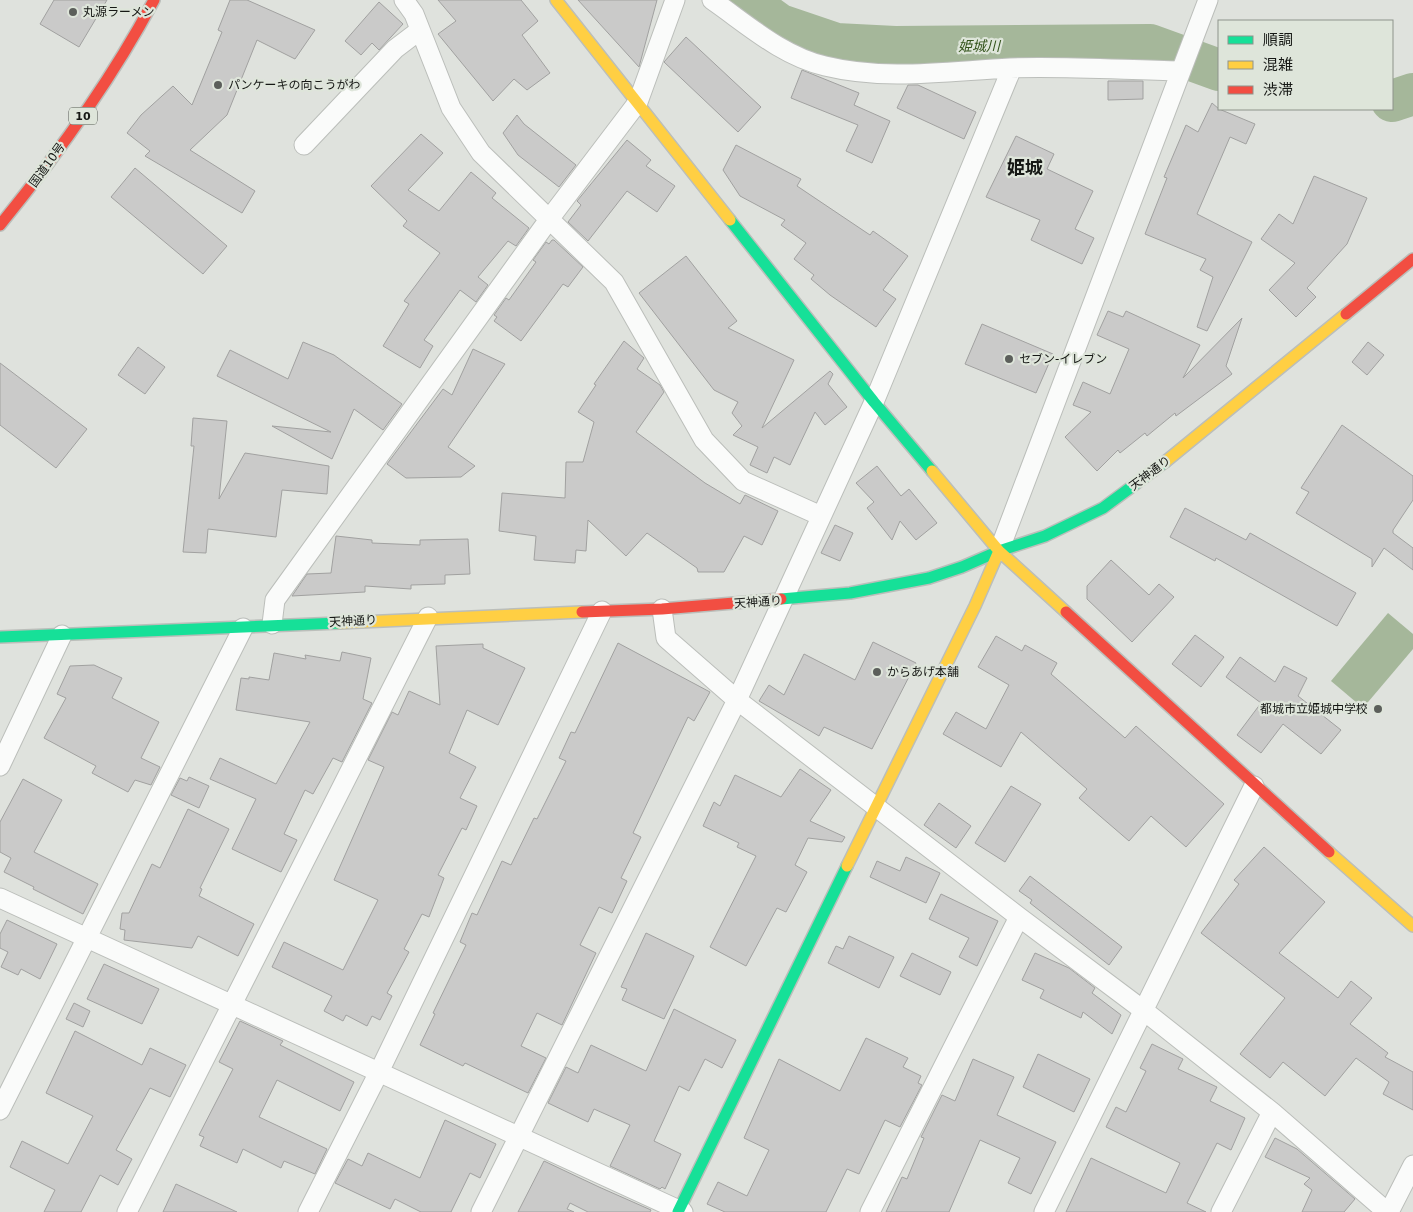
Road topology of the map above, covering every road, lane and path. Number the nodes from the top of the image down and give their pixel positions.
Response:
1 (154, 0) edge
2 (404, 0) edge
3 (556, 0) edge
4 (675, 0) edge
5 (712, 0) edge
6 (1208, 0) edge
7 (420, 30) junction
8 (1012, 68) junction
9 (1180, 71) junction
10 (638, 102) junction
11 (304, 145) dead end
12 (550, 218) junction
13 (0, 225) edge
14 (1413, 259) edge
15 (874, 402) junction
16 (821, 516) junction
17 (998, 550) junction
18 (783, 600) junction
19 (662, 609) junction
20 (602, 611) junction
21 (428, 617) junction
22 (272, 624) junction
23 (243, 628) junction
24 (62, 635) junction
25 (0, 638) edge
26 (737, 700) junction
27 (0, 766) edge
28 (1254, 786) junction
29 (877, 806) junction
30 (0, 898) edge
31 (1018, 917) junction
32 (1413, 926) edge
33 (88, 938) junction
34 (233, 1005) junction
35 (1143, 1010) junction
36 (379, 1072) junction
37 (0, 1110) edge
38 (1272, 1112) junction
39 (519, 1136) junction
40 (1413, 1165) edge
41 (680, 1211) edge
42 (127, 1212) edge
43 (308, 1212) edge
44 (481, 1212) edge
45 (870, 1212) edge
46 (1044, 1212) edge
47 (1221, 1212) edge
48 (1388, 1212) edge

1 - 13 main road, 国道10号 / 10
2 - 7 street
3 - 10 main road
4 - 10 street
5 - 8 street
6 - 9 street
7 - 11 street
7 - 12 street
8 - 9 street
8 - 15 street
9 - 17 street
10 - 12 street
10 - 15 main road
12 - 16 street
12 - 22 street
14 - 17 main road, 天神通り
15 - 16 street
15 - 17 main road
16 - 18 street
17 - 18 main road, 天神通り
17 - 28 main road
17 - 29 main road
18 - 19 main road, 天神通り
18 - 26 street
19 - 20 main road, 天神通り
19 - 26 street
20 - 21 main road, 天神通り
20 - 36 street
21 - 22 main road, 天神通り
21 - 34 street
22 - 23 main road, 天神通り
23 - 24 main road, 天神通り
23 - 33 street
24 - 25 main road, 天神通り
24 - 27 street
26 - 29 street
26 - 39 street
28 - 32 main road
28 - 35 street
29 - 31 street
29 - 41 main road
30 - 33 street
31 - 35 street
31 - 45 street
33 - 34 street
33 - 37 street
34 - 36 street
34 - 42 street
35 - 38 street
35 - 46 street
36 - 39 street
36 - 43 street
38 - 47 street
38 - 48 street
39 - 41 street
39 - 44 street
40 - 48 street

